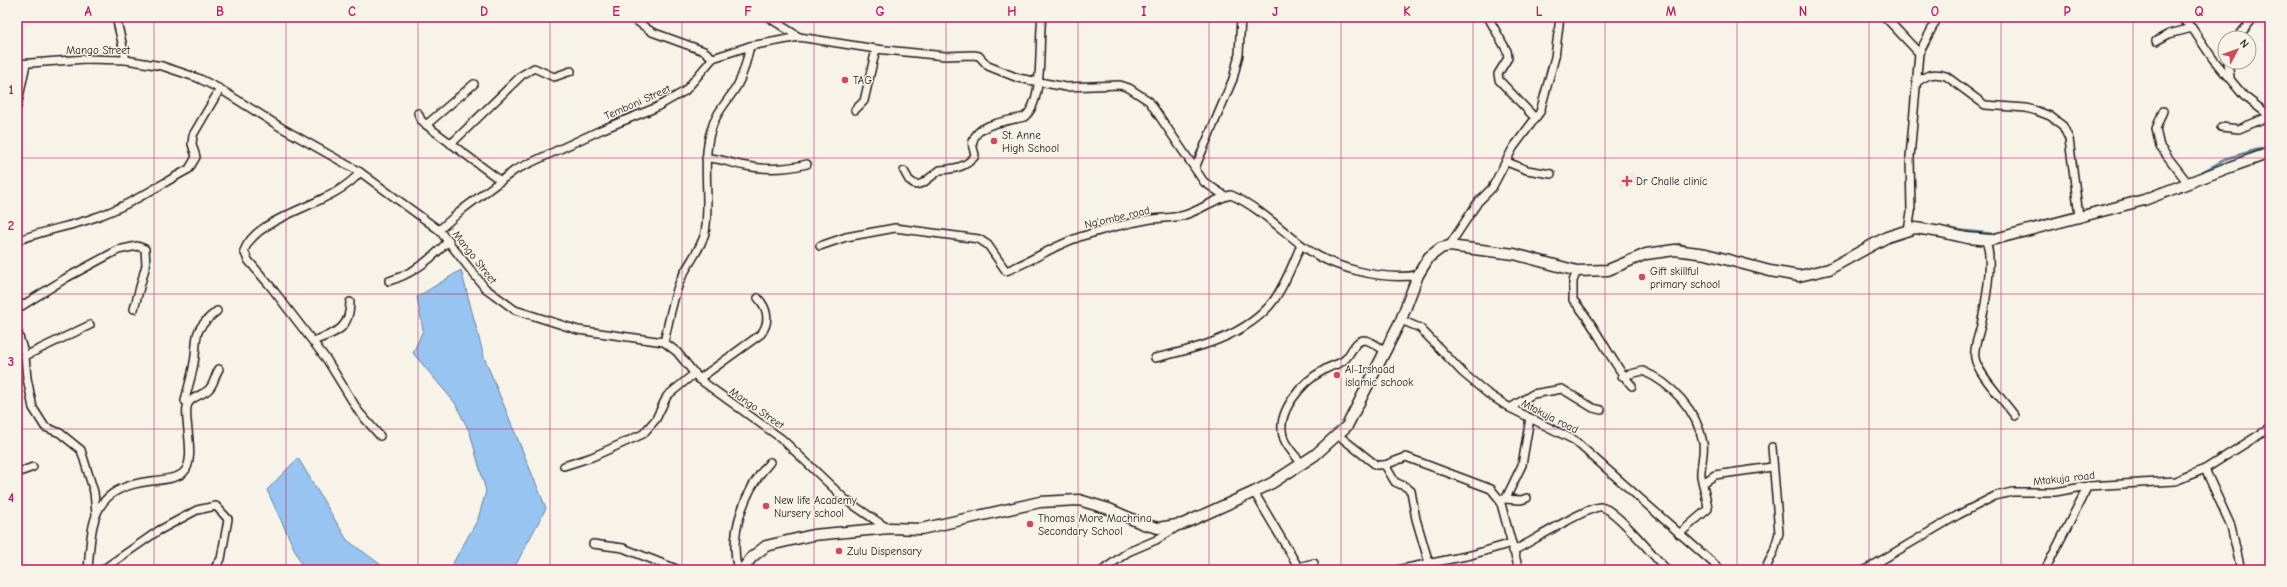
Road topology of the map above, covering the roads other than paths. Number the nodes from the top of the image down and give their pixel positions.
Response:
1 (116, 17) edge
2 (631, 17) edge
3 (768, 17) edge
4 (1042, 17) edge
5 (1241, 17) edge
6 (1488, 17) edge
7 (1560, 17) edge
8 (1885, 17) edge
9 (1938, 17) edge
10 (2180, 17) edge
11 (2252, 17) edge
12 (2192, 28) junction
13 (2245, 30) edge
14 (799, 37) junction
15 (2156, 41) dead end
16 (750, 46) junction
17 (876, 49) junction
18 (1919, 53) junction
19 (713, 58) junction
20 (126, 60) junction
21 (17, 64) edge
22 (26, 64) junction
23 (2229, 70) edge
24 (571, 71) dead end
25 (2230, 77) junction
26 (1037, 82) junction
27 (1916, 83) junction
28 (474, 84) dead end
29 (220, 89) junction
30 (17, 107) edge
31 (855, 110) dead end
32 (2163, 111) dead end
33 (418, 113) dead end
34 (2270, 116) edge
35 (1535, 118) junction
36 (426, 125) junction
37 (2221, 126) dead end
38 (451, 144) junction
39 (2270, 154) edge
40 (706, 158) junction
41 (1507, 162) junction
42 (807, 164) dead end
43 (1195, 168) junction
44 (904, 170) dead end
45 (360, 172) junction
46 (1551, 174) dead end
47 (501, 181) junction
48 (2188, 183) junction
49 (1225, 196) junction
50 (2079, 216) junction
51 (439, 230) junction
52 (1908, 230) junction
53 (449, 240) junction
54 (1985, 240) junction
55 (17, 242) edge
56 (1301, 245) junction
57 (820, 246) dead end
58 (1449, 246) junction
59 (1577, 271) junction
60 (1418, 275) junction
61 (389, 281) dead end
62 (758, 298) dead end
63 (350, 302) dead end
64 (17, 309) edge
65 (134, 309) dead end
66 (217, 311) dead end
67 (1401, 320) junction
68 (90, 325) dead end
69 (17, 330) edge
70 (313, 341) junction
71 (664, 342) junction
72 (1386, 350) junction
73 (25, 356) junction
74 (1155, 358) dead end
75 (219, 369) dead end
76 (697, 376) junction
77 (1622, 376) junction
78 (1632, 386) dead end
79 (185, 402) dead end
80 (1510, 408) junction
81 (1601, 410) dead end
82 (2016, 416) dead end
83 (1530, 418) junction
84 (2270, 428) edge
85 (1338, 435) junction
86 (380, 436) dead end
87 (1772, 447) dead end
88 (770, 462) dead end
89 (1302, 464) junction
90 (1385, 465) junction
91 (564, 466) dead end
92 (33, 467) dead end
93 (1772, 467) junction
94 (2205, 469) junction
95 (17, 473) edge
96 (1702, 483) junction
97 (2088, 486) junction
98 (1254, 492) junction
99 (1527, 498) dead end
100 (1503, 499) junction
101 (96, 515) junction
102 (1183, 524) junction
103 (887, 528) junction
104 (1679, 534) junction
105 (593, 544) dead end
106 (1512, 547) junction
107 (1314, 563) dead end
108 (1428, 566) edge
109 (1299, 568) edge
110 (88, 570) edge
111 (102, 570) edge
112 (213, 570) edge
113 (679, 570) edge
114 (738, 570) edge
115 (742, 570) edge
116 (1102, 570) edge
117 (1397, 570) edge
118 (1519, 570) edge
119 (1667, 570) edge
120 (1721, 570) edge
121 (1765, 570) edge
122 (1865, 570) edge
123 (2045, 570) edge
124 (2241, 570) edge

1 - 20 street
2 - 19 street
3 - 14 street
4 - 26 street
5 - 43 street
6 - 35 street
7 - 35 street
8 - 18 street
9 - 18 street
10 - 12 street
11 - 13 street
12 - 15 street
12 - 25 street
14 - 16 street
14 - 17 street
16 - 19 street
16 - 40 street
17 - 26 street
17 - 31 street
18 - 27 street
19 - 47 street, Temboni Street
20 - 22 street, Mango Street
20 - 29 street, Mango Street
21 - 22 street, Mango Street
22 - 30 street
23 - 25 street
24 - 38 street
25 - 34 street
26 - 43 street
26 - 44 street
27 - 50 street
27 - 52 street
28 - 36 street
29 - 45 street, Mango Street
29 - 55 street
32 - 48 street
33 - 36 street
34 - 37 street
35 - 41 street
36 - 38 street
38 - 47 street
39 - 48 street
40 - 42 street
40 - 71 street
41 - 46 street
41 - 58 street
43 - 49 street
45 - 51 street, Mango Street
45 - 70 street
47 - 51 street, Temboni Street
48 - 50 street
49 - 56 street
49 - 57 street, Ng'ombe road
50 - 54 street
51 - 53 street, Mango Street
52 - 54 street
52 - 59 street
53 - 61 street
53 - 71 street, Mango Street
54 - 82 street
56 - 60 street
56 - 74 street
58 - 59 street
58 - 60 street
59 - 77 street
60 - 67 street
62 - 76 street
63 - 70 street
64 - 65 street
66 - 79 street
67 - 72 street
67 - 80 street, Mtakuja road
68 - 73 street
69 - 73 street
70 - 86 street
71 - 76 street, Mango Street
72 - 85 street
72 - 89 street
73 - 101 street
75 - 101 street
76 - 91 street
76 - 103 street, Mango Street
77 - 78 street
77 - 96 street
80 - 81 street
80 - 83 street, Mtakuja road
83 - 100 street
83 - 104 street, Mtakuja road
84 - 94 street, Mtakuja road
85 - 89 street
85 - 90 street
87 - 93 street
88 - 114 street
89 - 98 street
90 - 100 street
90 - 108 street
92 - 95 street
93 - 96 street
93 - 121 street
94 - 97 street, Mtakuja road
94 - 124 street
96 - 104 street
97 - 122 street, Mtakuja road
97 - 123 street
98 - 102 street
98 - 109 street
99 - 100 street
100 - 106 street
101 - 110 street
102 - 103 street
102 - 116 street
103 - 115 street
104 - 120 street, Mtakuja road
105 - 113 street
106 - 108 street
106 - 118 street
106 - 119 street
107 - 109 street
108 - 117 street
111 - 112 street

